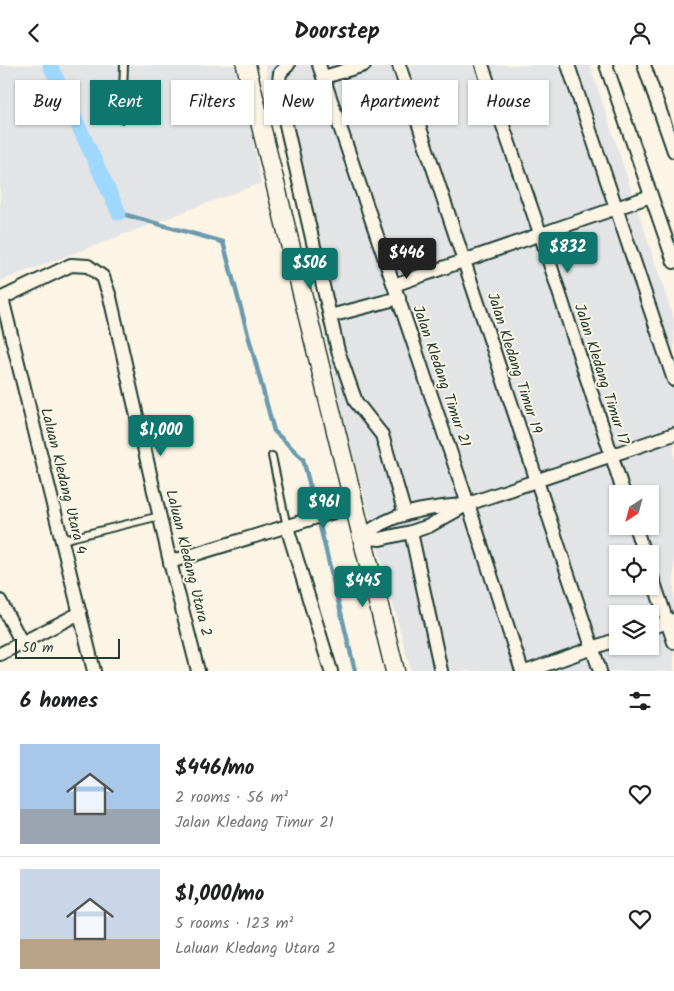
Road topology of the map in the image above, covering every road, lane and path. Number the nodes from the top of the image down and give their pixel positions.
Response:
1 (124, 65) edge
2 (246, 65) edge
3 (288, 65) edge
4 (364, 65) edge
5 (399, 65) edge
6 (482, 65) edge
7 (568, 65) edge
8 (606, 65) edge
9 (644, 65) edge
10 (322, 71) edge
11 (123, 80) edge
12 (674, 151) edge
13 (651, 196) junction
14 (616, 209) junction
15 (541, 236) junction
16 (464, 262) junction
17 (674, 262) edge
18 (394, 285) junction
19 (399, 298) junction
20 (1, 299) edge
21 (330, 316) junction
22 (674, 380) edge
23 (674, 434) edge
24 (272, 456) dead end
25 (611, 456) junction
26 (537, 481) junction
27 (621, 485) edge
28 (468, 504) junction
29 (353, 506) junction
30 (406, 514) junction
31 (160, 516) junction
32 (287, 527) junction
33 (411, 532) junction
34 (362, 537) junction
35 (62, 540) junction
36 (170, 562) junction
37 (659, 592) edge
38 (0, 601) edge
39 (80, 613) junction
40 (671, 621) edge
41 (659, 625) edge
42 (609, 642) edge
43 (674, 642) edge
44 (22, 643) junction
45 (593, 647) junction
46 (0, 654) edge
47 (94, 671) edge
48 (198, 671) edge
49 (331, 671) edge
50 (395, 671) edge
51 (441, 671) edge
52 (522, 671) edge
53 (528, 671) edge
54 (600, 671) edge

1 - 11 lane
2 - 29 street
3 - 21 street
4 - 10 street
5 - 16 street, Jalan Kledang Timur 19
6 - 15 street, Jalan Kledang Timur 17
7 - 14 street
8 - 13 street
9 - 12 street
10 - 18 street, Jalan Kledang Timur 21
13 - 14 street
13 - 17 street
14 - 15 street
14 - 22 street
15 - 16 street
15 - 25 street, Jalan Kledang Timur 17
16 - 18 street
16 - 26 street, Jalan Kledang Timur 19
18 - 19 street, Jalan Kledang Timur 21
19 - 21 street
19 - 28 street, Jalan Kledang Timur 21
20 - 31 street, Laluan Kledang Utara 2
20 - 35 street, Laluan Kledang Utara 4
21 - 30 street
23 - 25 street
24 - 32 lane
25 - 26 street
25 - 27 street, Jalan Kledang Timur 17
26 - 28 street
26 - 45 street, Jalan Kledang Timur 19
28 - 30 street
28 - 33 street
28 - 52 street, Jalan Kledang Timur 21
29 - 32 street
29 - 34 street
30 - 34 street
31 - 35 lane
31 - 36 street, Laluan Kledang Utara 2
32 - 36 street
32 - 49 street
33 - 34 street
33 - 51 street
34 - 50 street
35 - 39 street, Laluan Kledang Utara 4
36 - 48 street, Laluan Kledang Utara 2
37 - 40 street
38 - 44 street
39 - 44 street
39 - 47 street, Laluan Kledang Utara 4
40 - 41 street
40 - 43 street
42 - 45 street
44 - 46 street
45 - 53 street
45 - 54 street, Jalan Kledang Timur 19

